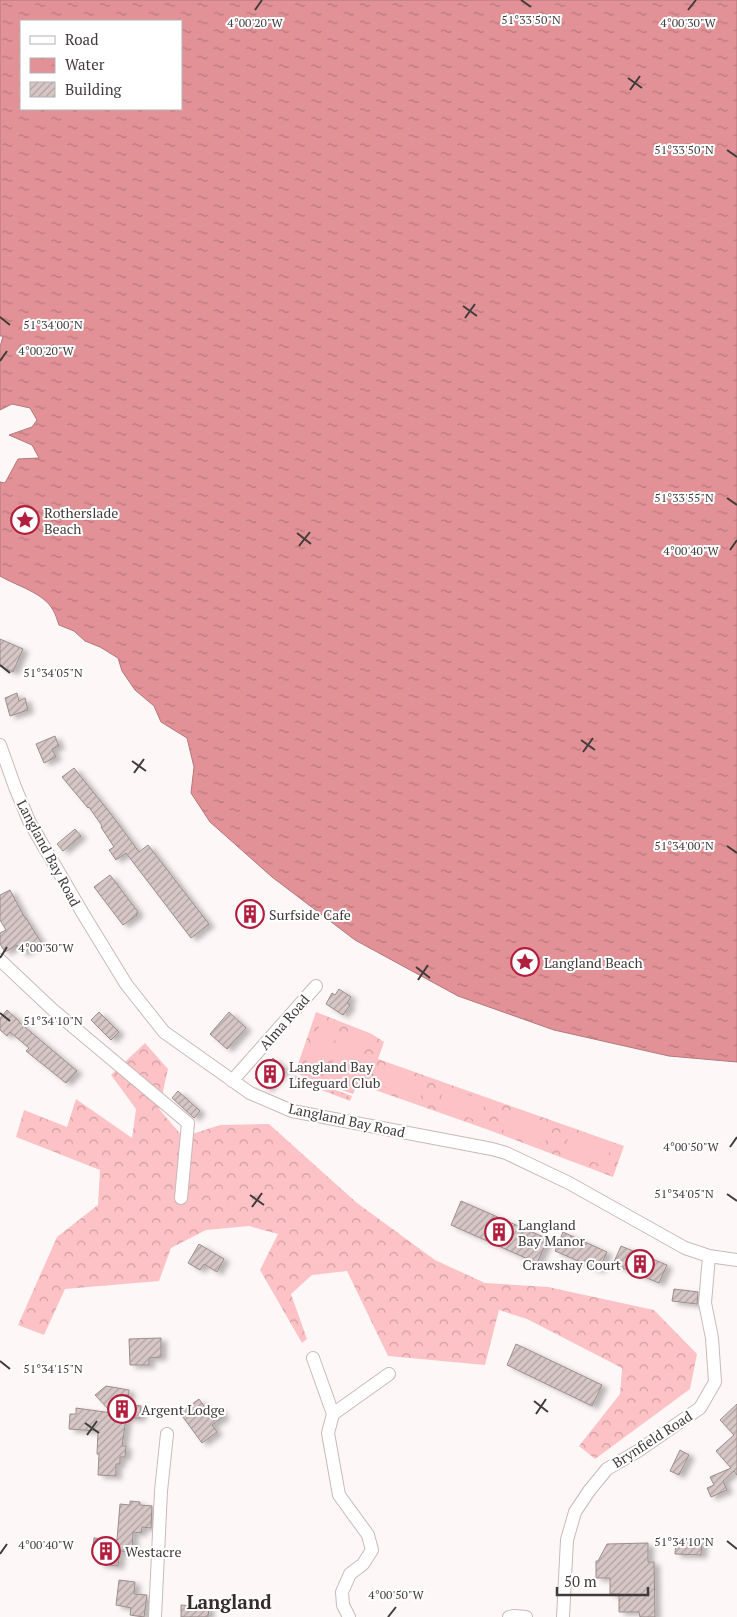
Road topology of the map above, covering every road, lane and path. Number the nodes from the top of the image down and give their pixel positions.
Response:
1 (0, 745) edge
2 (0, 960) edge
3 (316, 986) dead end
4 (232, 1081) junction
5 (181, 1198) dead end
6 (709, 1256) junction
7 (737, 1260) edge
8 (313, 1358) dead end
9 (389, 1374) dead end
10 (333, 1414) junction
11 (167, 1434) dead end
12 (155, 1617) edge
13 (349, 1617) edge
14 (509, 1617) edge
15 (526, 1617) edge
16 (563, 1617) edge

1 - 4 street, Langland Bay Road
2 - 5 street
3 - 4 street, Alma Road
4 - 6 street, Langland Bay Road
6 - 7 street, Langland Bay Road
6 - 16 street, Brynfield Road
8 - 10 street
9 - 10 street
10 - 13 street
11 - 12 street
14 - 15 street

